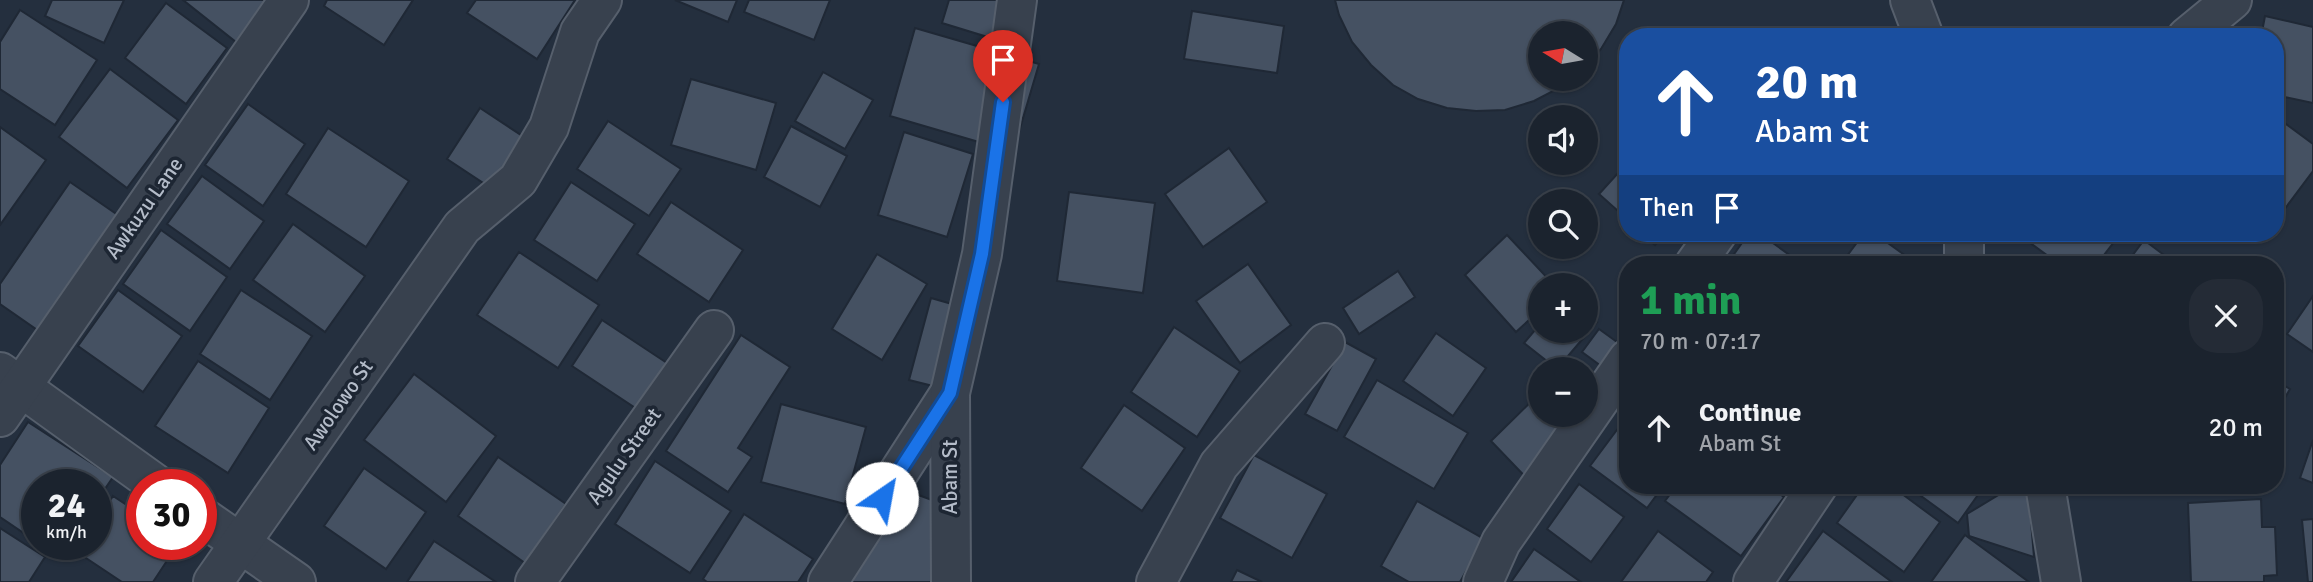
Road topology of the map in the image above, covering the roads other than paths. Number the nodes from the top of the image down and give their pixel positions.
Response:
1 (289, 0) edge
2 (602, 0) edge
3 (1017, 0) edge
4 (2232, 0) edge
5 (2198, 28) edge
6 (714, 330) dead end
7 (1325, 343) dead end
8 (1619, 372) edge
9 (7, 392) edge
10 (950, 393) junction
11 (131, 469) edge
12 (1812, 494) edge
13 (2046, 494) edge
14 (217, 527) edge
15 (240, 544) junction
16 (214, 582) edge
17 (296, 582) edge
18 (534, 582) edge
19 (828, 582) edge
20 (951, 582) edge
21 (1156, 582) edge
22 (1483, 582) edge
23 (1752, 582) edge
24 (2061, 582) edge

1 - 9 street, Awkuzu Lane
2 - 15 street, Awolowo St
3 - 10 street, Abam St
4 - 5 street
6 - 18 street, Agulu Street
7 - 21 street
8 - 22 street
9 - 11 street
10 - 19 street
10 - 20 street, Abam St
12 - 23 street
13 - 24 street
14 - 15 street
15 - 16 street, Awolowo St
15 - 17 street

